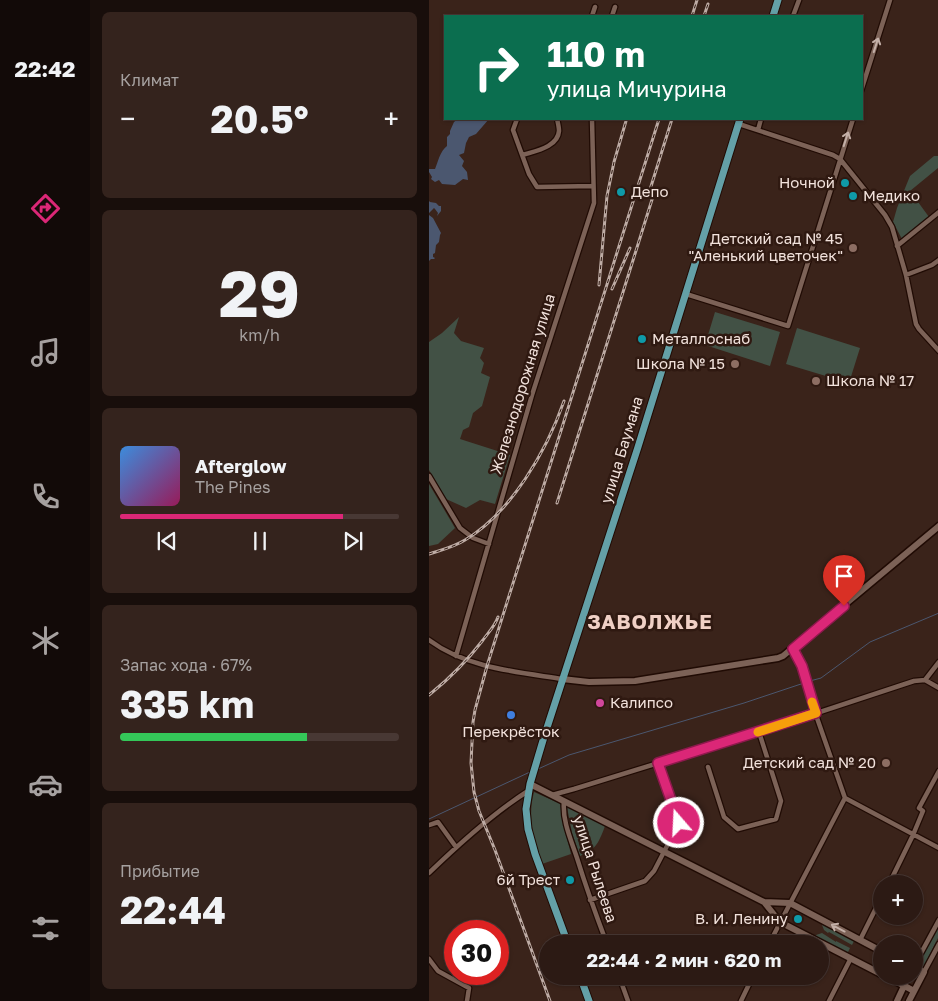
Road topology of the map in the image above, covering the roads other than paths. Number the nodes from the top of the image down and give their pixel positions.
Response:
1 (778, 0) edge
2 (799, 0) edge
3 (890, 0) edge
4 (595, 7) dead end
5 (615, 7) dead end
6 (592, 15) edge
7 (612, 15) edge
8 (773, 15) edge
9 (793, 15) edge
10 (863, 85) edge
11 (517, 120) edge
12 (557, 120) edge
13 (592, 120) edge
14 (761, 120) edge
15 (853, 120) edge
16 (739, 121) edge
17 (758, 130) junction
18 (523, 155) junction
19 (840, 159) junction
20 (593, 186) junction
21 (938, 212) edge
22 (897, 246) junction
23 (938, 260) edge
24 (906, 275) junction
25 (686, 294) junction
26 (938, 351) edge
27 (429, 476) edge
28 (938, 526) edge
29 (489, 544) junction
30 (430, 641) edge
31 (793, 649) junction
32 (456, 656) junction
33 (938, 662) edge
34 (562, 679) junction
35 (925, 680) junction
36 (938, 688) edge
37 (816, 713) junction
38 (759, 732) junction
39 (658, 763) junction
40 (708, 767) dead end
41 (938, 771) edge
42 (530, 787) junction
43 (552, 795) junction
44 (845, 798) junction
45 (565, 801) junction
46 (429, 825) edge
47 (913, 835) junction
48 (455, 847) junction
49 (938, 848) edge
50 (664, 852) junction
51 (429, 873) edge
52 (893, 875) edge
53 (590, 900) junction
54 (765, 902) junction
55 (790, 903) junction
56 (873, 915) edge
57 (938, 920) edge
58 (780, 922) junction
59 (564, 935) edge
60 (604, 935) edge
61 (774, 935) edge
62 (861, 940) junction
63 (938, 944) edge
64 (873, 946) edge
65 (923, 949) edge
66 (851, 958) junction
67 (430, 962) edge
68 (873, 970) edge
69 (924, 972) joint
70 (583, 985) edge
71 (622, 985) edge
72 (749, 985) edge
73 (904, 986) joint
74 (914, 991) junction
75 (467, 1001) edge
76 (589, 1001) edge
77 (628, 1001) edge
78 (741, 1001) edge
79 (829, 1001) edge
80 (897, 1001) edge
81 (909, 1001) edge

1 - 8 main road
2 - 9 street
10 -> 3 street
4 - 6 street
5 - 7 street
11 - 18 street
12 - 18 street
13 - 20 street, Железнодорожная улица
14 - 17 street
19 -> 15 street
16 - 17 street
16 - 25 main road, улица Баумана
17 - 19 street
18 - 20 street
19 - 22 street
19 - 25 street
20 - 29 street, Железнодорожная улица
21 - 22 street
22 - 24 street
23 - 24 street
24 - 26 street
25 - 34 main road, улица Баумана
27 - 29 street
28 - 31 street
29 - 32 street, Железнодорожная улица
30 - 32 street
31 - 34 street
31 - 37 street
32 - 34 street
33 - 35 street
34 - 42 main road, улица Баумана
35 - 36 street
35 - 37 street
37 - 38 street
37 - 44 street
38 - 39 street
38 - 40 street
39 - 43 street
39 - 50 street
41 - 47 street
42 - 43 street
42 - 48 street
42 - 59 main road, улица Баумана
43 - 45 street
44 - 47 street
44 - 55 street
45 - 50 street
45 - 53 street, улица Рылеева
46 - 48 street
47 - 49 street
47 - 52 street
48 - 51 street
50 - 53 street
50 - 54 street
53 - 60 street, улица Рылеева
54 - 55 street
54 - 58 street
55 - 58 street
62 -> 55 street
56 - 62 street
57 - 65 street
58 - 61 street
58 - 66 street
62 - 64 street
63 - 69 street
66 - 68 street
66 - 79 street
67 - 75 street
69 - 74 street
70 - 76 main road
71 - 77 street
72 - 78 street
73 - 74 street
73 - 80 street
74 - 81 street

